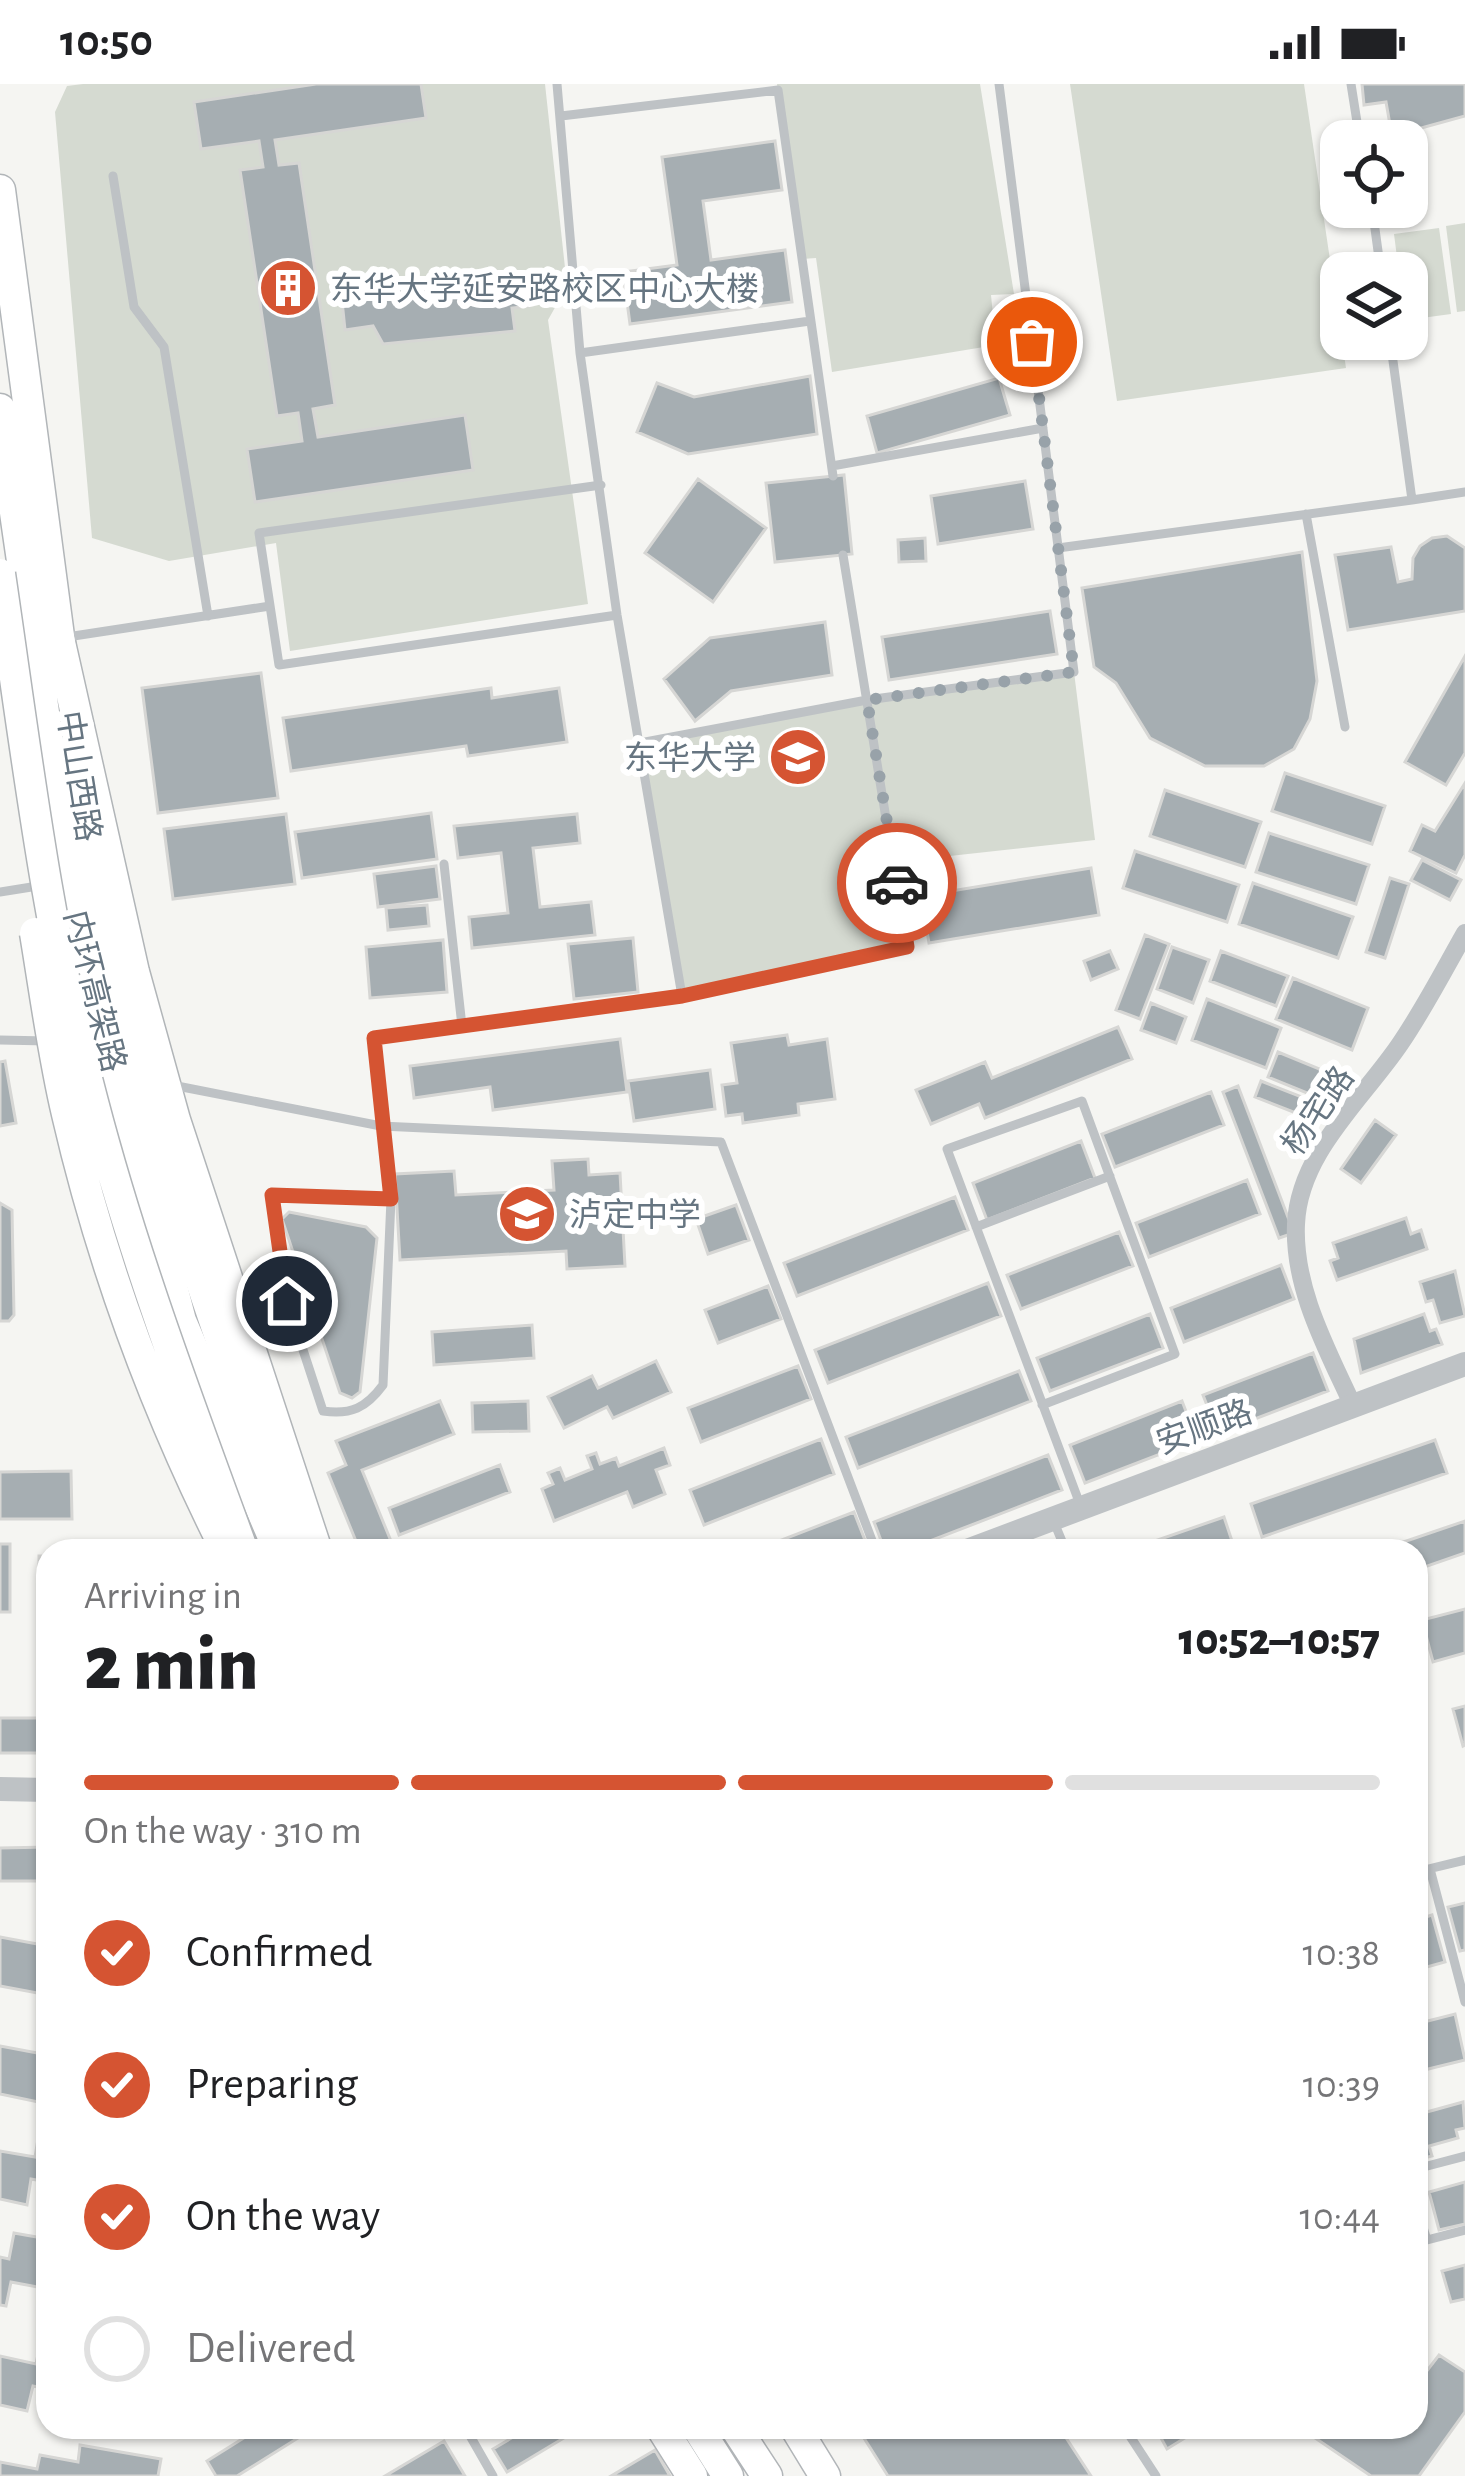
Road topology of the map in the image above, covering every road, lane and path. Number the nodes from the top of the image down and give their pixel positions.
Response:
1 (557, 84) edge
2 (999, 84) edge
3 (1351, 84) edge
4 (561, 116) junction
5 (1357, 120) edge
6 (112, 176) dead end
7 (0, 190) edge
8 (810, 321) junction
9 (580, 353) junction
10 (1393, 360) edge
11 (0, 409) edge
12 (1043, 428) junction
13 (601, 485) junction
14 (1465, 492) edge
15 (1412, 500) junction
16 (1306, 514) junction
17 (1058, 548) junction
18 (843, 555) dead end
19 (0, 572) edge
20 (270, 606) junction
21 (3, 611) edge
22 (617, 615) junction
23 (208, 616) junction
24 (59, 638) junction
25 (0, 679) edge
26 (867, 700) junction
27 (1345, 727) dead end
28 (640, 743) junction
29 (444, 864) dead end
30 (0, 892) edge
31 (52, 898) junction
32 (1465, 933) edge
33 (682, 996) junction
34 (462, 1026) junction
35 (0, 1040) edge
36 (86, 1047) junction
37 (165, 1084) junction
38 (381, 1126) junction
39 (1110, 1176) junction
40 (391, 1199) junction
41 (976, 1227) junction
42 (1465, 1364) edge
43 (1042, 1405) junction
44 (1353, 1406) junction
45 (1081, 1507) junction
46 (1052, 1517) junction
47 (220, 1539) edge
48 (237, 1539) edge
49 (238, 1539) edge
50 (274, 1539) edge
51 (293, 1539) edge
52 (313, 1539) edge
53 (871, 1539) edge
54 (997, 1539) edge
55 (1061, 1539) edge
56 (0, 1790) edge
57 (36, 1790) edge
58 (1465, 1859) edge
59 (1430, 1868) joint
60 (1465, 2002) edge
61 (1465, 2156) edge
62 (1428, 2166) edge
63 (1465, 2230) edge
64 (1428, 2239) edge
65 (472, 2439) edge
66 (669, 2439) edge
67 (705, 2439) edge
68 (743, 2439) edge
69 (802, 2439) edge
70 (1132, 2439) edge
71 (493, 2476) edge
72 (692, 2476) edge
73 (728, 2476) edge
74 (767, 2476) edge
75 (825, 2476) edge
76 (1156, 2476) edge

1 - 4 lane
2 - 12 lane
3 - 5 lane
4 - 8 lane
4 - 9 lane
6 - 23 lane
7 - 24 main road, 中山西路
8 - 9 lane
8 - 12 lane
9 - 13 lane
10 - 15 lane
11 - 50 main road, 内环高架路
12 - 17 lane
13 - 20 lane
13 - 22 lane
14 - 15 lane
15 - 16 lane
16 - 17 lane
16 - 27 lane
17 - 26 lane
18 - 26 lane
19 - 21 main road, 中山西路
19 - 31 main road, 内环高架路, bridge
20 - 22 lane
20 - 23 lane
21 - 31 main road, 中山西路
21 - 47 main road, bridge
22 - 28 lane
23 - 24 lane
24 - 37 main road
24 - 51 main road, 中山西路
25 - 31 main road, bridge
26 - 28 lane
26 - 33 lane
28 - 33 lane
29 - 34 lane
30 - 31 lane
31 - 36 main road, 中山西路
31 - 49 main road, 内环高架路, bridge
32 - 44 street, 杨宅路
33 - 34 lane
34 - 38 lane
35 - 36 lane
36 - 48 main road, 中山西路
37 - 38 lane
37 - 52 main road
38 - 40 lane
38 - 53 lane
39 - 41 lane
39 - 41 lane
39 - 43 lane
40 - 40 lane
41 - 43 lane
42 - 44 street, 安顺路
43 - 45 lane
44 - 45 street, 安顺路
45 - 46 street, 安顺路
46 - 54 street, 安顺路
46 - 55 lane
56 - 57 street
58 - 59 lane
59 - 60 lane
61 - 62 lane
63 - 64 lane
65 - 71 lane
66 - 72 main road
67 - 73 main road
68 - 74 main road
69 - 75 main road
70 - 76 lane

